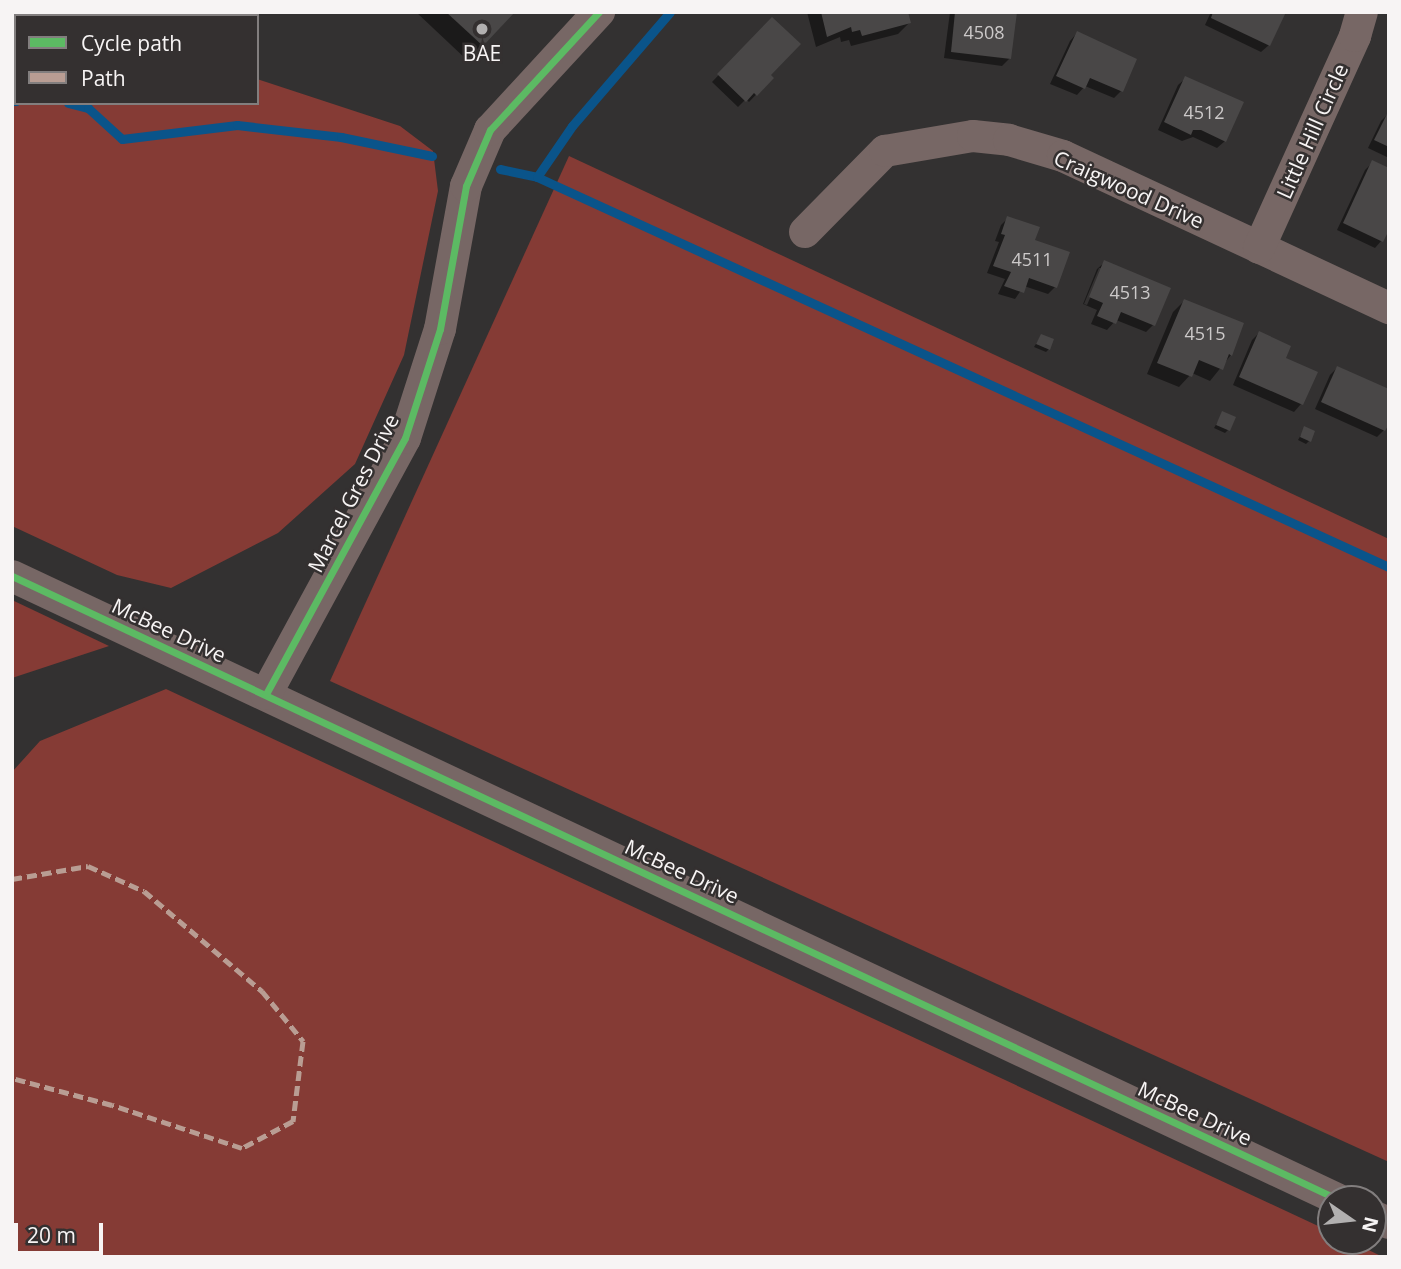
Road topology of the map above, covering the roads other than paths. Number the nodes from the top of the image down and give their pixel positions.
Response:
1 (599, 12) edge
2 (1362, 12) edge
3 (805, 232) dead end
4 (1259, 248) junction
5 (1389, 307) edge
6 (12, 576) edge
7 (266, 694) junction
8 (1317, 1190) edge

1 - 7 street, Marcel Gres Drive
2 - 4 street, Little Hill Circle
3 - 4 street, Craigwood Drive
4 - 5 street, Craigwood Drive
6 - 7 street, McBee Drive
7 - 8 street, McBee Drive

